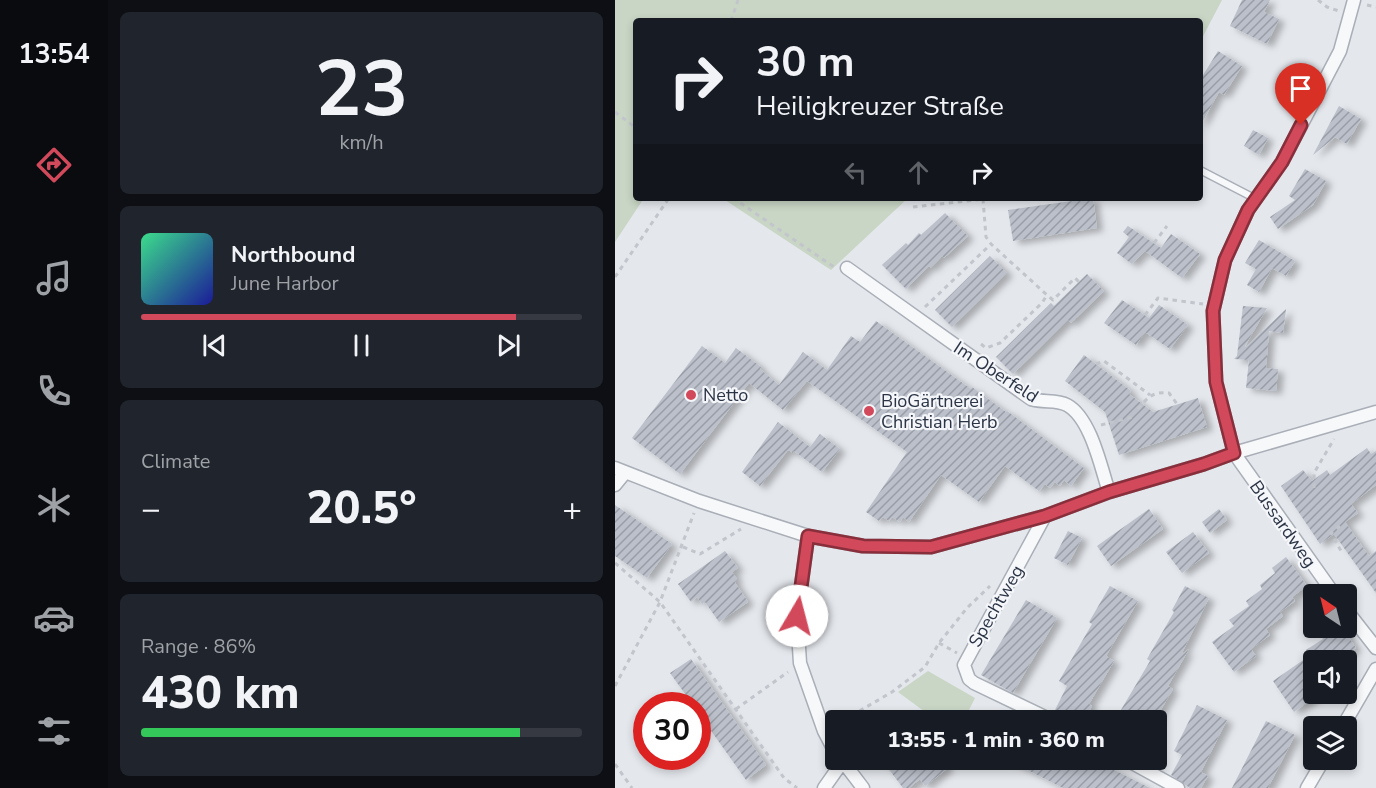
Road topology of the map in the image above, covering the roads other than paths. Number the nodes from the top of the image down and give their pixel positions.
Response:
1 (1354, 0) edge
2 (1203, 173) edge
3 (1255, 199) junction
4 (847, 268) road end
5 (1376, 412) edge
6 (1234, 453) junction
7 (619, 471) edge
8 (615, 485) edge
9 (1109, 492) junction
10 (1045, 516) junction
11 (808, 536) junction
12 (1327, 584) edge
13 (1357, 624) edge
14 (1376, 648) edge
15 (1376, 669) edge
16 (1031, 710) edge
17 (1349, 716) edge
18 (825, 734) edge
19 (833, 770) edge
20 (850, 770) edge
21 (1145, 770) edge
22 (1318, 770) edge
23 (824, 788) edge
24 (863, 788) edge
25 (1178, 788) edge
26 (1307, 788) edge

1 - 3 street
2 - 3 lane
3 - 6 street
4 - 9 street, Im Oberfeld
5 - 6 street
6 - 9 street
6 - 12 street, Bussardweg
7 - 8 street
7 - 11 street
9 - 10 street
10 - 11 street
10 - 16 street, Spechtweg
11 - 18 street
13 - 14 street
15 - 17 street
19 - 23 street
20 - 24 street
21 - 25 street
22 - 26 street

